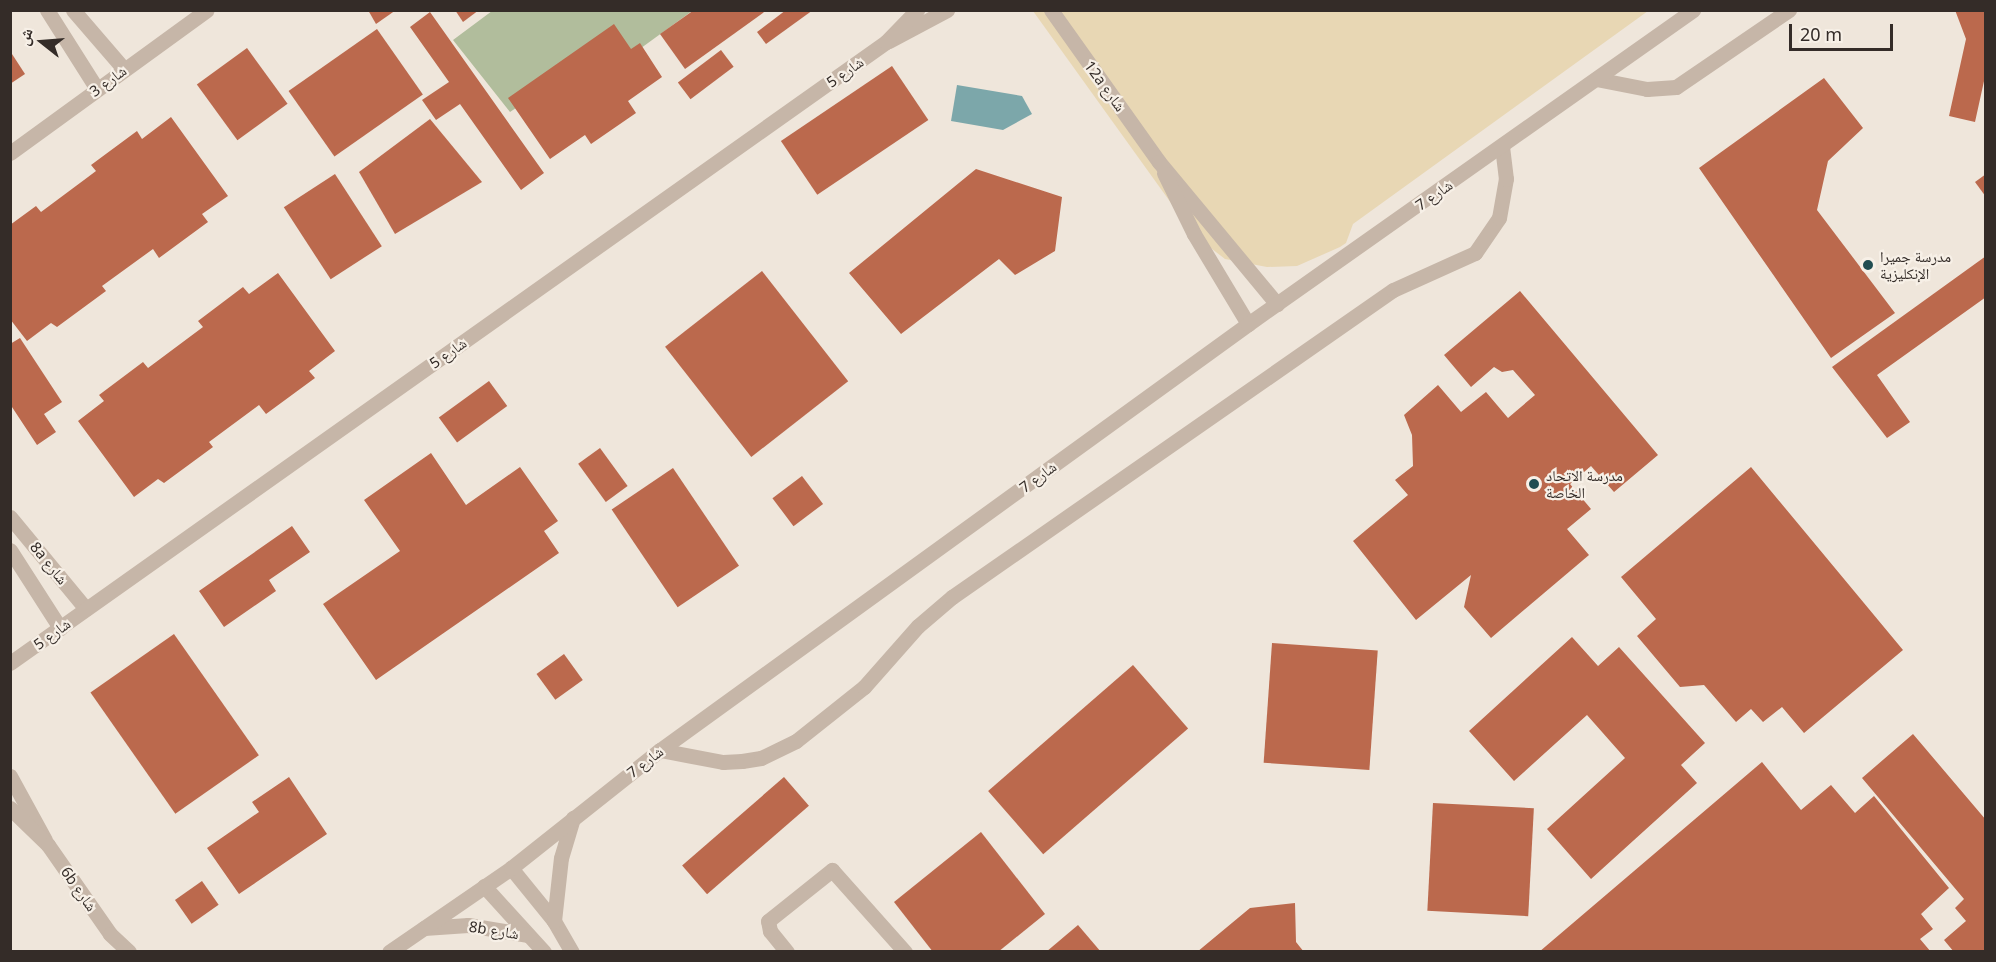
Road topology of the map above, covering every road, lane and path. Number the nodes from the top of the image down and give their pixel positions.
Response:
1 (47, 10) edge
2 (73, 10) edge
3 (207, 10) edge
4 (917, 10) edge
5 (947, 10) edge
6 (1051, 10) edge
7 (1693, 10) edge
8 (1789, 10) edge
9 (886, 42) junction
10 (124, 69) junction
11 (1596, 79) junction
12 (97, 89) junction
13 (1502, 147) junction
14 (10, 153) edge
15 (1159, 162) junction
16 (1276, 304) junction
17 (1248, 324) junction
18 (10, 517) edge
19 (10, 550) edge
20 (86, 609) junction
21 (60, 628) junction
22 (10, 663) edge
23 (660, 750) junction
24 (10, 776) edge
25 (10, 808) edge
26 (573, 819) junction
27 (48, 845) junction
28 (512, 868) junction
29 (484, 886) junction
30 (555, 921) junction
31 (424, 928) junction
32 (110, 934) junction
33 (528, 935) junction
34 (117, 951) edge
35 (129, 951) edge
36 (389, 951) edge
37 (544, 951) edge
38 (572, 951) edge
39 (787, 951) edge
40 (905, 951) edge

1 - 12 street
2 - 10 street
3 - 10 street, شارع 3
4 - 9 street, شارع 5
5 - 9 street, شارع 5
6 - 15 street, 12a شارع
7 - 11 street, شارع 7
8 - 11 street
9 - 20 street, شارع 5
10 - 12 street, شارع 3
11 - 13 street, شارع 7
12 - 14 street, شارع 3
13 - 16 street, شارع 7
13 - 23 street
15 - 16 street, 12a شارع
15 - 17 street, 12a شارع
16 - 17 street, شارع 7
17 - 23 street, شارع 7
18 - 20 street, 8a شارع
19 - 21 street, 8a شارع
20 - 21 street, شارع 5
21 - 22 street, شارع 5
23 - 26 street, شارع 7
24 - 27 street, 6b شارع
25 - 27 street, 6b شارع
26 - 28 street, شارع 7
26 - 30 street
27 - 32 street, 6b شارع
28 - 29 street, شارع 7
28 - 30 street
29 - 31 street, شارع 7
29 - 33 street, 8b شارع
30 - 38 street
31 - 33 street, 8b شارع
31 - 36 street, شارع 7
32 - 34 street, 6b شارع
32 - 35 street, 6b شارع
33 - 37 street, 8b شارع
39 - 40 street

